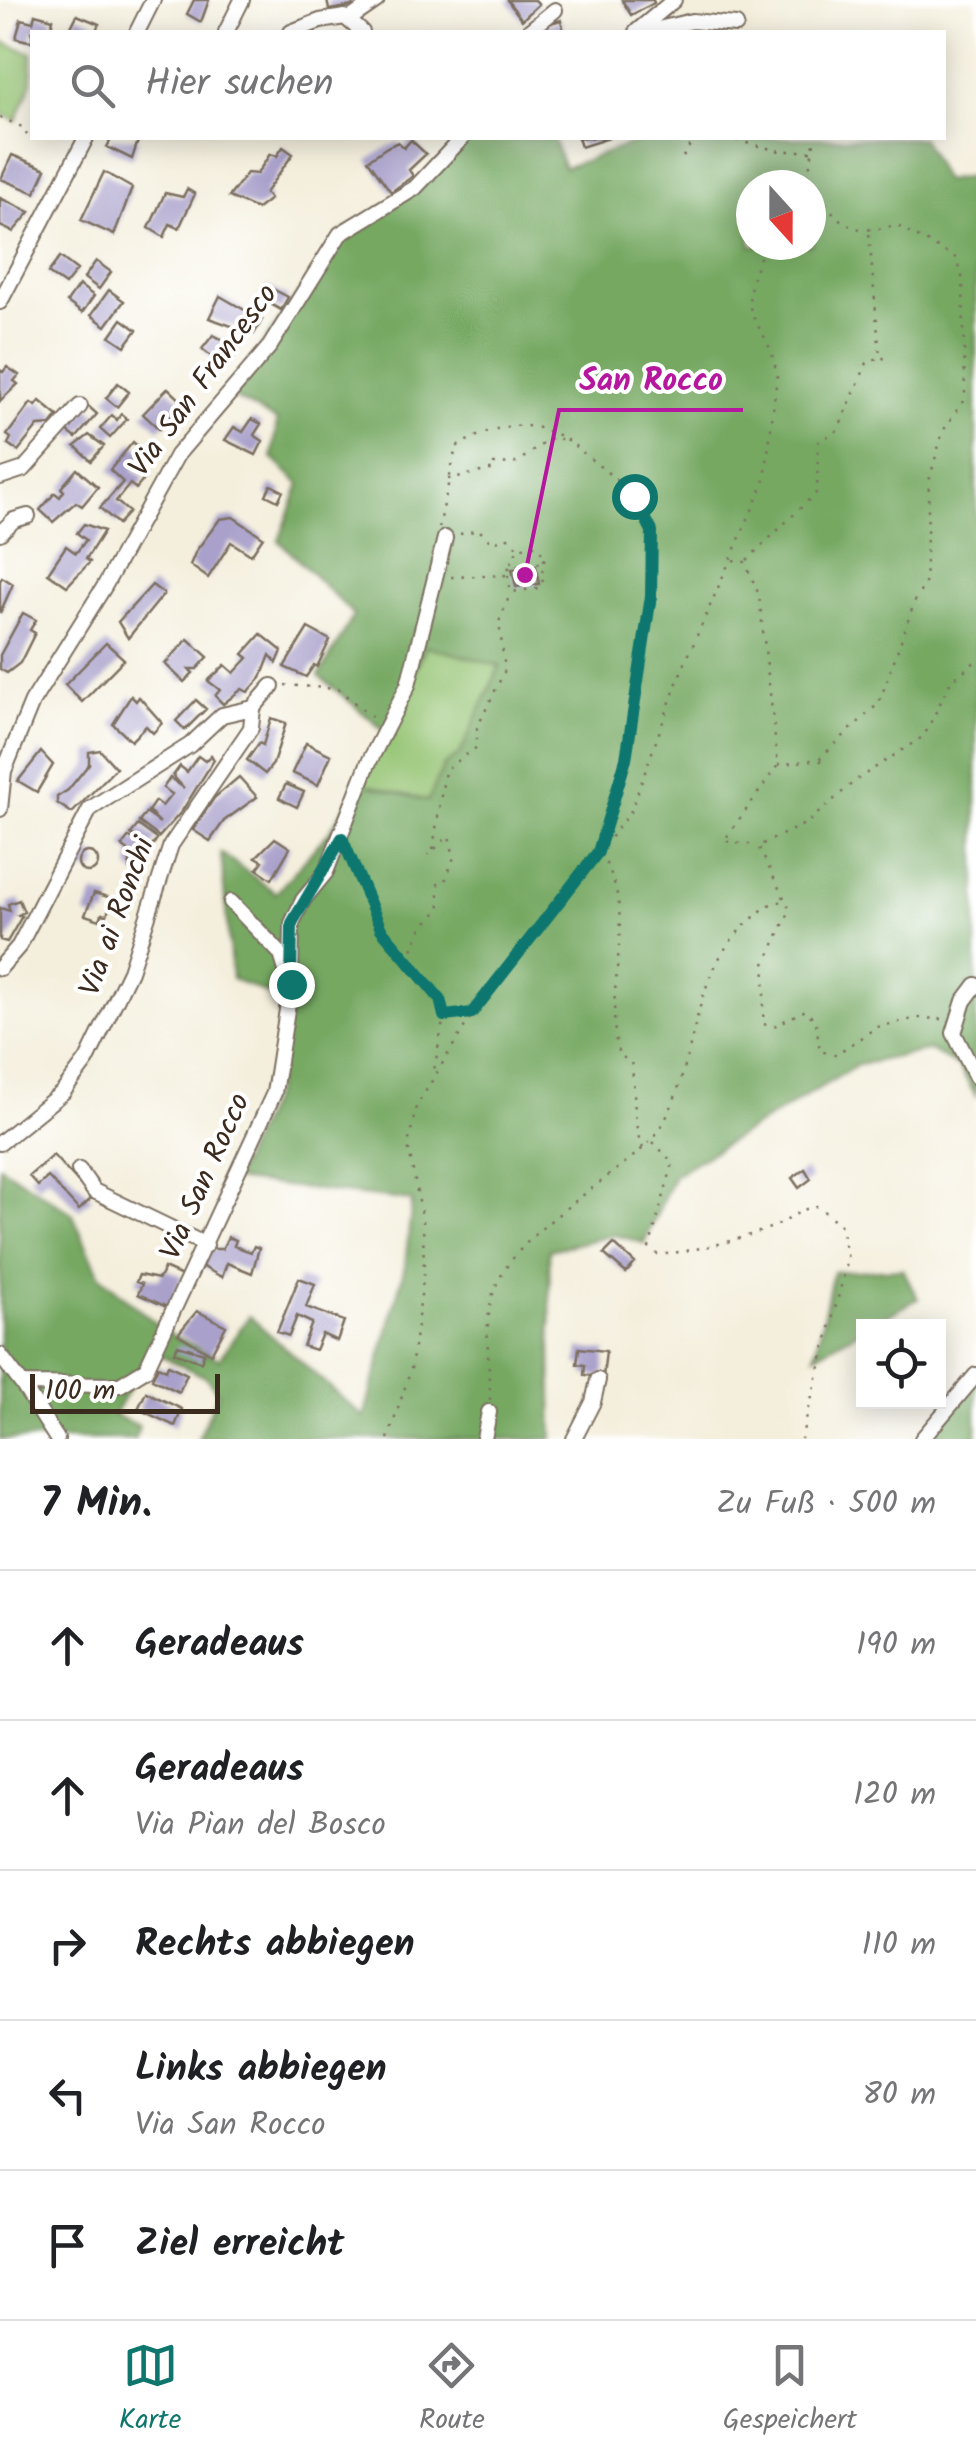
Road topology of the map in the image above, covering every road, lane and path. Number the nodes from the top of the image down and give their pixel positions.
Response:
1 (153, 0) edge
2 (242, 0) edge
3 (377, 0) edge
4 (668, 3) edge
5 (555, 10) dead end
6 (351, 18) junction
7 (736, 25) dead end
8 (139, 30) edge
9 (227, 30) edge
10 (296, 30) edge
11 (360, 30) edge
12 (530, 30) edge
13 (638, 30) edge
14 (654, 30) edge
15 (0, 117) edge
16 (26, 135) dead end
17 (85, 140) edge
18 (460, 140) edge
19 (693, 140) edge
20 (734, 140) edge
21 (815, 140) edge
22 (813, 151) junction
23 (683, 157) dead end
24 (809, 170) edge
25 (826, 204) edge
26 (869, 232) junction
27 (758, 260) edge
28 (0, 302) edge
29 (880, 356) junction
30 (886, 360) dead end
31 (80, 406) dead end
32 (568, 439) junction
33 (0, 476) edge
34 (448, 479) junction
35 (28, 516) dead end
36 (0, 533) edge
37 (445, 538) junction
38 (518, 548) junction
39 (732, 560) junction
40 (745, 562) junction
41 (541, 563) junction
42 (509, 566) junction
43 (508, 575) junction
44 (435, 578) junction
45 (511, 592) junction
46 (976, 660) edge
47 (272, 686) joint
48 (253, 708) junction
49 (388, 731) junction
50 (819, 760) junction
51 (778, 765) junction
52 (827, 766) dead end
53 (0, 810) edge
54 (342, 838) junction
55 (758, 846) junction
56 (433, 849) junction
57 (598, 852) junction
58 (428, 855) dead end
59 (232, 902) dead end
60 (786, 902) junction
61 (407, 962) junction
62 (0, 968) edge
63 (291, 984) junction
64 (976, 985) edge
65 (472, 1013) junction
66 (444, 1016) junction
67 (956, 1022) junction
68 (433, 1077) junction
69 (976, 1077) edge
70 (652, 1141) junction
71 (0, 1143) edge
72 (643, 1148) junction
73 (79, 1170) dead end
74 (206, 1244) junction
75 (0, 1355) edge
76 (976, 1375) edge
77 (598, 1380) dead end
78 (22, 1384) junction
79 (490, 1412) joint
80 (57, 1439) edge
81 (388, 1439) edge
82 (484, 1439) edge
83 (574, 1439) edge
84 (801, 1439) edge
85 (922, 1439) edge

1 - 8 street
2 - 9 street
3 - 6 street
4 - 13 street
5 - 12 street
6 - 10 street
6 - 11 street
7 - 14 street
15 - 16 path
17 - 28 street
18 - 53 street, Via San Francesco
19 - 23 path
20 - 22 path
21 - 22 path
22 - 24 path
25 - 26 path
26 - 29 path
26 - 50 path
27 - 39 path
29 - 30 path
29 - 40 path
31 - 33 street
32 - 34 path
32 - 34 path
32 - 57 path
34 - 37 path
35 - 36 street
37 - 38 path
37 - 44 street, Via San Rocco
38 - 41 path
38 - 42 path
39 - 40 path
39 - 57 path
40 - 51 path
41 - 42 path
41 - 45 path
42 - 43 path
43 - 44 path
43 - 45 path
44 - 49 street, Via San Rocco
45 - 56 path
46 - 55 path
47 - 48 street
47 - 49 path
48 - 62 street, Via ai Ronchi
48 - 71 street, Via ai Ronchi
49 - 54 street, Via San Rocco
50 - 51 path
50 - 52 path
51 - 55 path
54 - 61 path
54 - 63 street, Via San Rocco
55 - 60 path
56 - 58 path
56 - 61 path
57 - 65 path
57 - 72 path
59 - 63 street
60 - 67 path
60 - 70 path
61 - 66 path
63 - 74 street, Via San Rocco
64 - 67 street
65 - 66 path
65 - 68 path
66 - 68 path
67 - 69 street
68 - 81 path
70 - 72 path
70 - 84 path
72 - 79 path
73 - 74 street
74 - 78 street, Via San Rocco
75 - 78 street
76 - 85 street
77 - 83 street
78 - 80 street
79 - 82 street

